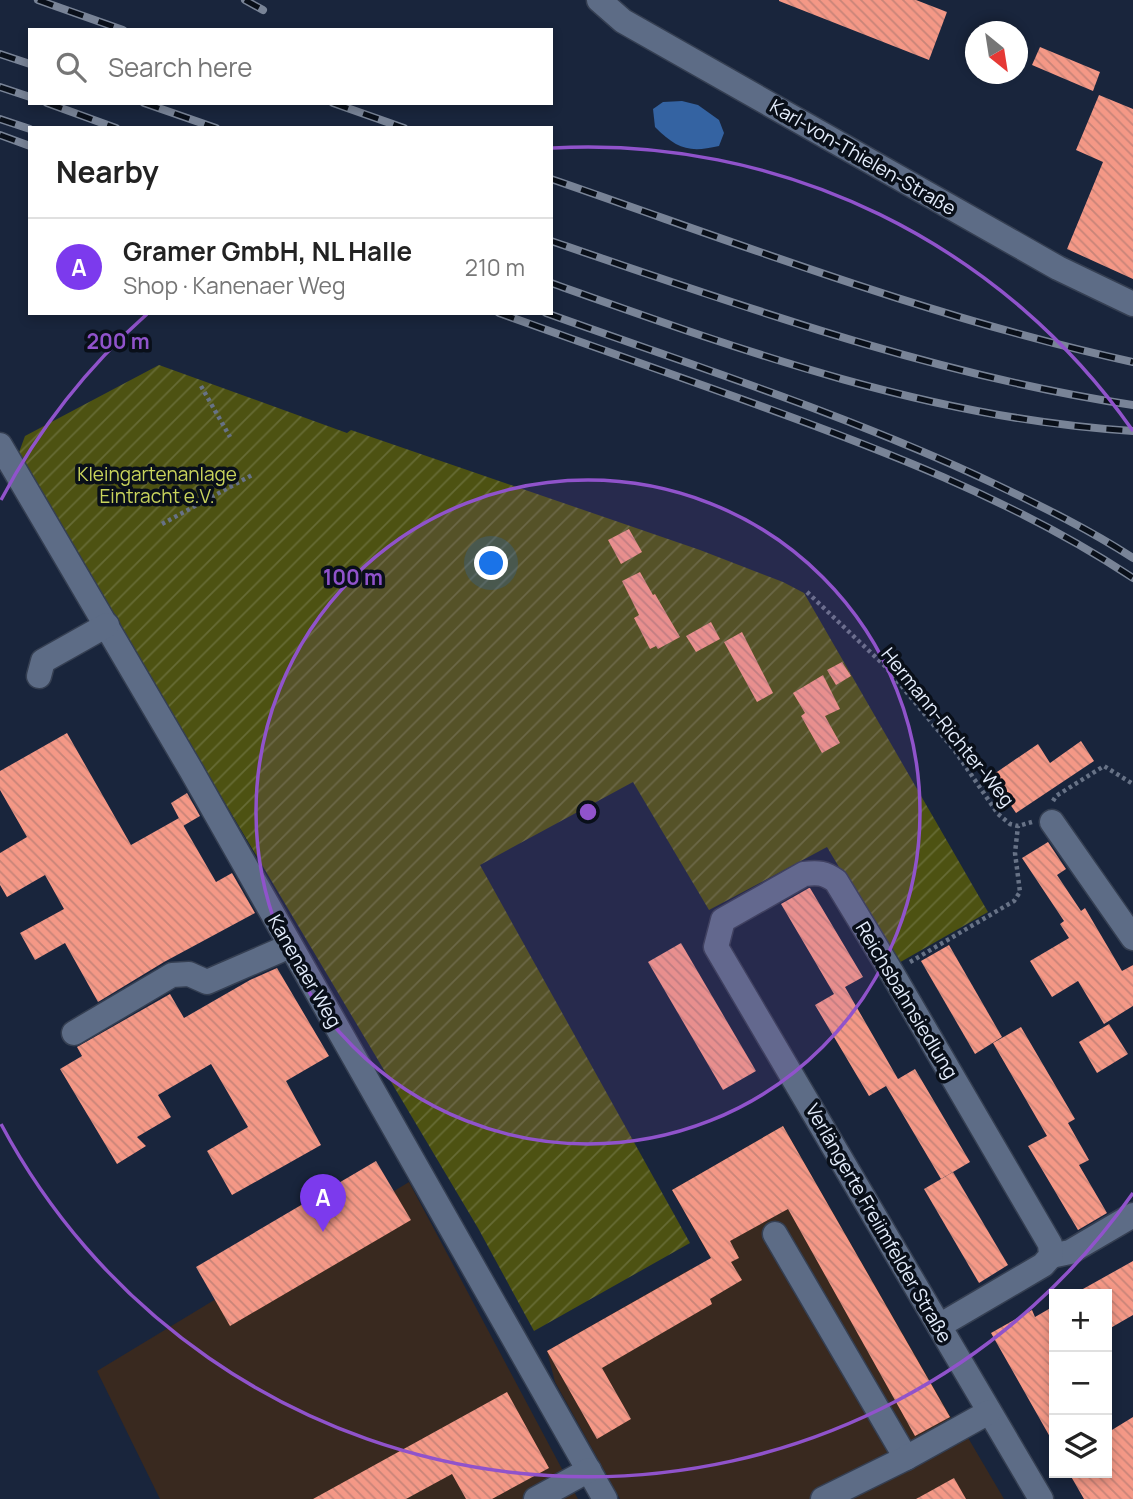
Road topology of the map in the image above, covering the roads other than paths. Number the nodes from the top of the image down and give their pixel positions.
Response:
1 (599, 0) edge
2 (1133, 304) edge
3 (0, 445) edge
4 (107, 625) junction
5 (39, 676) dead end
6 (1052, 822) road end
7 (1133, 938) edge
8 (290, 946) junction
9 (716, 947) joint
10 (74, 1032) dead end
11 (1133, 1215) edge
12 (775, 1234) dead end
13 (1051, 1256) junction
14 (939, 1326) junction
15 (989, 1412) junction
16 (906, 1458) junction
17 (589, 1470) junction
18 (536, 1499) edge
19 (605, 1499) edge
20 (824, 1499) edge
21 (1041, 1499) edge

1 - 2 street, Karl-von-Thielen-Straße
3 - 4 street, Kanenaer Weg
4 - 5 street
4 - 8 street, Kanenaer Weg
6 - 7 street
8 - 10 street
8 - 17 street, Kanenaer Weg
9 - 13 street, Reichsbahnsiedlung
9 - 14 street, Verlängerte Freiimfelder Straße
11 - 13 street
12 - 16 street
13 - 14 street
14 - 15 street, Verlängerte Freiimfelder Straße
15 - 16 street
15 - 21 street, Verlängerte Freiimfelder Straße
16 - 20 street
17 - 18 street
17 - 19 street, Kanenaer Weg

